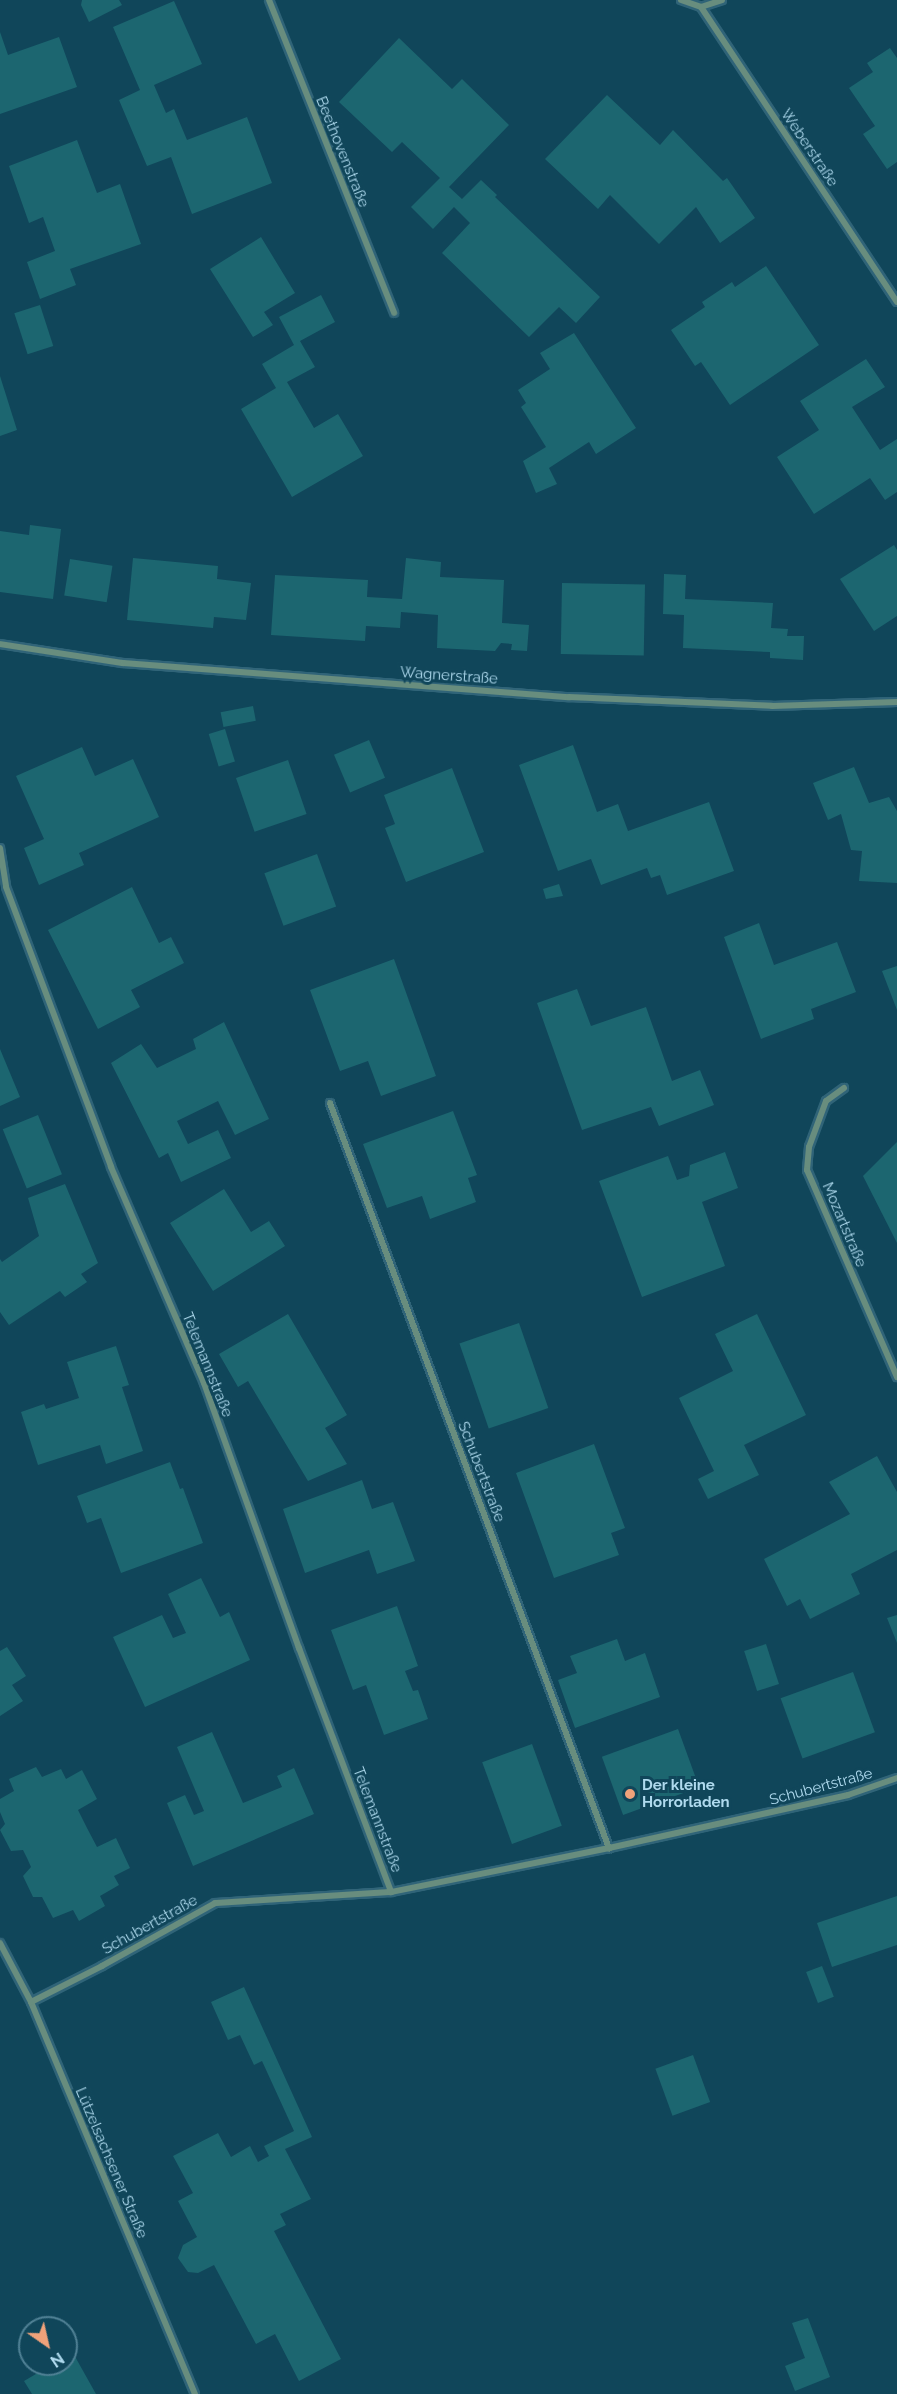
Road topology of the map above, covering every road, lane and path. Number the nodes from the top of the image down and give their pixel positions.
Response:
1 (269, 0) edge
2 (681, 0) edge
3 (722, 0) edge
4 (701, 7) junction
5 (897, 302) edge
6 (394, 313) dead end
7 (0, 644) edge
8 (897, 702) edge
9 (0, 848) edge
10 (844, 1088) dead end
11 (330, 1103) dead end
12 (897, 1377) edge
13 (897, 1778) edge
14 (609, 1848) junction
15 (392, 1892) junction
16 (0, 1943) edge
17 (31, 2002) junction
18 (195, 2394) edge

1 - 6 street, Beethovenstraße
2 - 4 street
3 - 4 street
4 - 5 street, Weberstraße
7 - 8 street, Wagnerstraße
9 - 15 street, Telemannstraße
10 - 12 street, Mozartstraße
11 - 14 street, Schubertstraße
13 - 14 street, Schubertstraße
14 - 15 street, Schubertstraße
15 - 17 street, Schubertstraße
16 - 17 street, Lützelsachsener Straße
17 - 18 street, Lützelsachsener Straße

